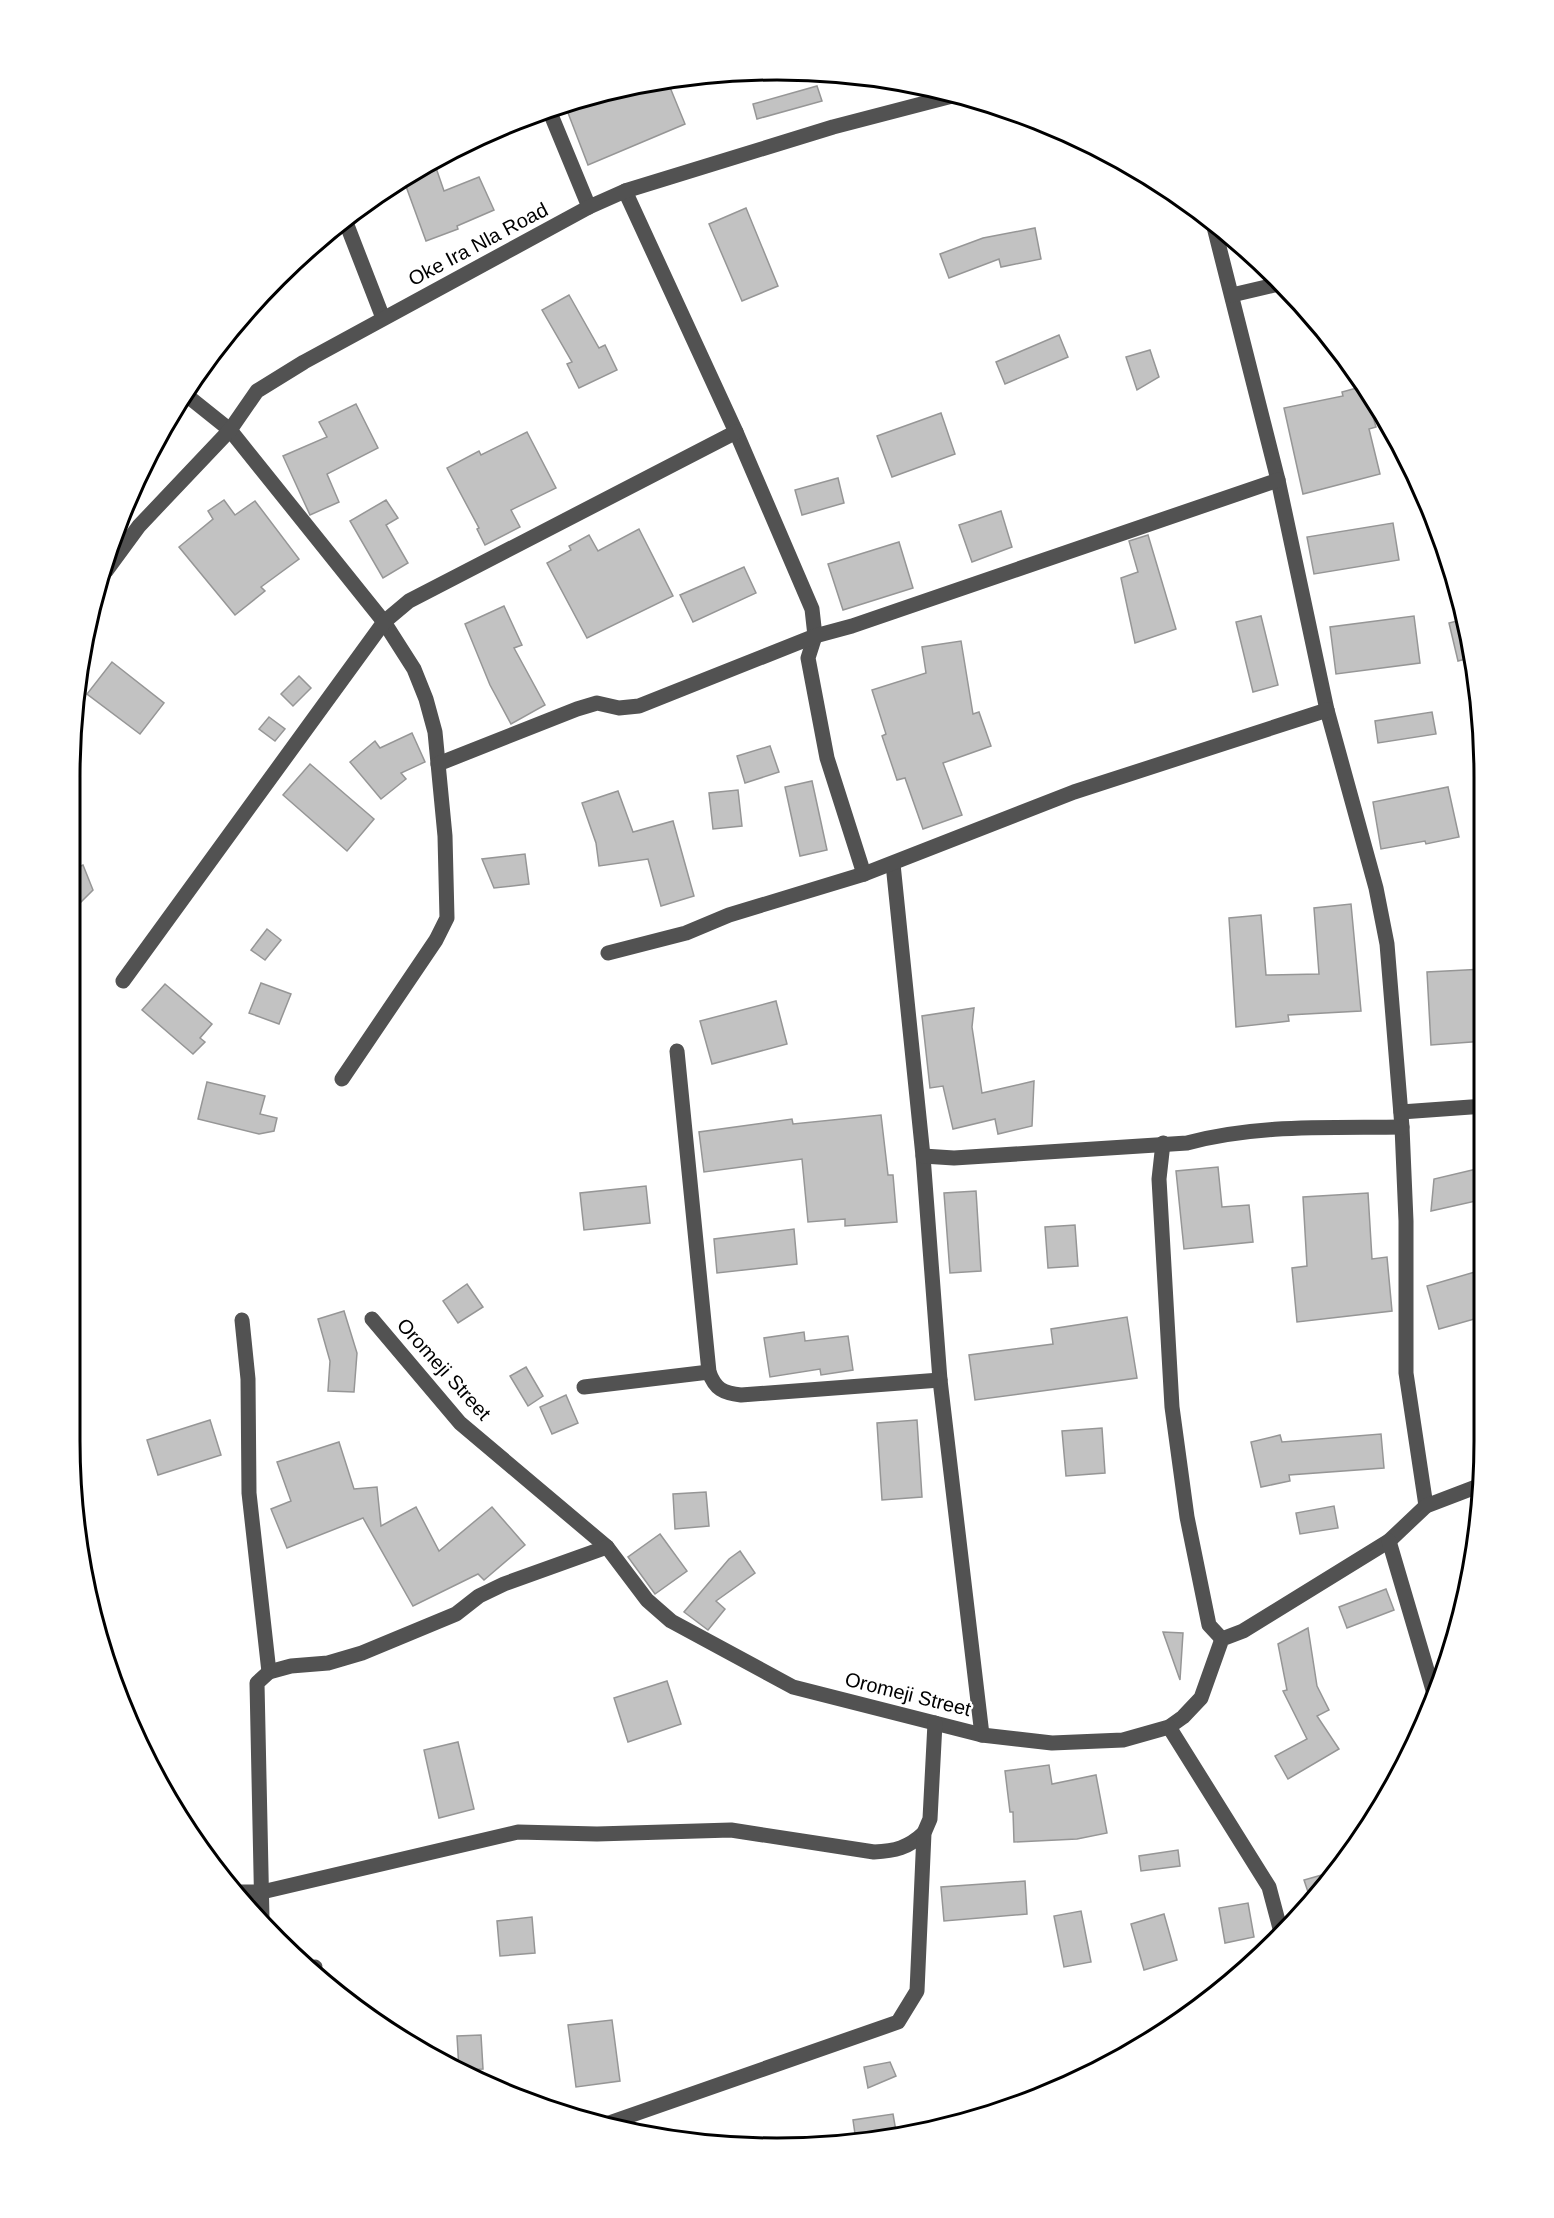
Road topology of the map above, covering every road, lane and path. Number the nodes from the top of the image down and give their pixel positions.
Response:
1 (940, 99) edge
2 (552, 117) edge
3 (625, 191) junction
4 (589, 207) junction
5 (348, 227) edge
6 (1216, 236) edge
7 (1272, 286) edge
8 (1232, 295) junction
9 (383, 318) junction
10 (191, 399) edge
11 (230, 430) junction
12 (736, 432) junction
13 (1278, 480) junction
14 (115, 558) edge
15 (384, 622) junction
16 (815, 636) junction
17 (1327, 710) junction
18 (438, 764) junction
19 (893, 864) junction
20 (864, 874) junction
21 (608, 953) dead end
22 (123, 981) dead end
23 (677, 1051) dead end
24 (342, 1079) dead end
25 (1474, 1108) edge
26 (1402, 1119) junction
27 (1163, 1143) junction
28 (923, 1156) junction
29 (372, 1319) dead end
30 (242, 1320) dead end
31 (709, 1372) junction
32 (940, 1380) junction
33 (585, 1387) dead end
34 (1473, 1488) edge
35 (1426, 1506) junction
36 (1389, 1541) junction
37 (607, 1547) junction
38 (1222, 1639) junction
39 (269, 1672) junction
40 (1431, 1681) edge
41 (935, 1723) junction
42 (1169, 1727) junction
43 (982, 1735) junction
44 (924, 1833) junction
45 (246, 1892) edge
46 (262, 1892) junction
47 (262, 1911) edge
48 (1279, 1924) edge
49 (618, 2120) edge

1 - 3 street, Oke Ira Nla Road
2 - 4 street
3 - 4 street, Oke Ira Nla Road
3 - 12 street
4 - 9 street, Oke Ira Nla Road
5 - 9 street
6 - 8 street
7 - 8 street
8 - 13 street
9 - 11 street, Oke Ira Nla Road
10 - 11 street
11 - 14 street, Oke Ira Nla Road
11 - 15 street
12 - 15 street
12 - 16 street
13 - 16 street
13 - 17 street
15 - 18 street
15 - 22 street
16 - 18 street
16 - 20 street
17 - 19 street
17 - 26 street
18 - 24 street
19 - 20 street
19 - 28 street
20 - 21 street
23 - 31 street
25 - 26 street
26 - 27 street
26 - 35 street
27 - 28 street
27 - 38 street
28 - 32 street
29 - 37 street, Oromeji Street
30 - 39 street
31 - 32 street
31 - 33 street
32 - 43 street
34 - 35 street
35 - 36 street
36 - 38 street
36 - 40 street
37 - 39 street
37 - 41 street, Oromeji Street
38 - 42 street, Oromeji Street
39 - 46 street
41 - 43 street, Oromeji Street
41 - 44 street
42 - 43 street, Oromeji Street
42 - 48 street
44 - 46 street
44 - 49 street
45 - 46 street
46 - 47 street

